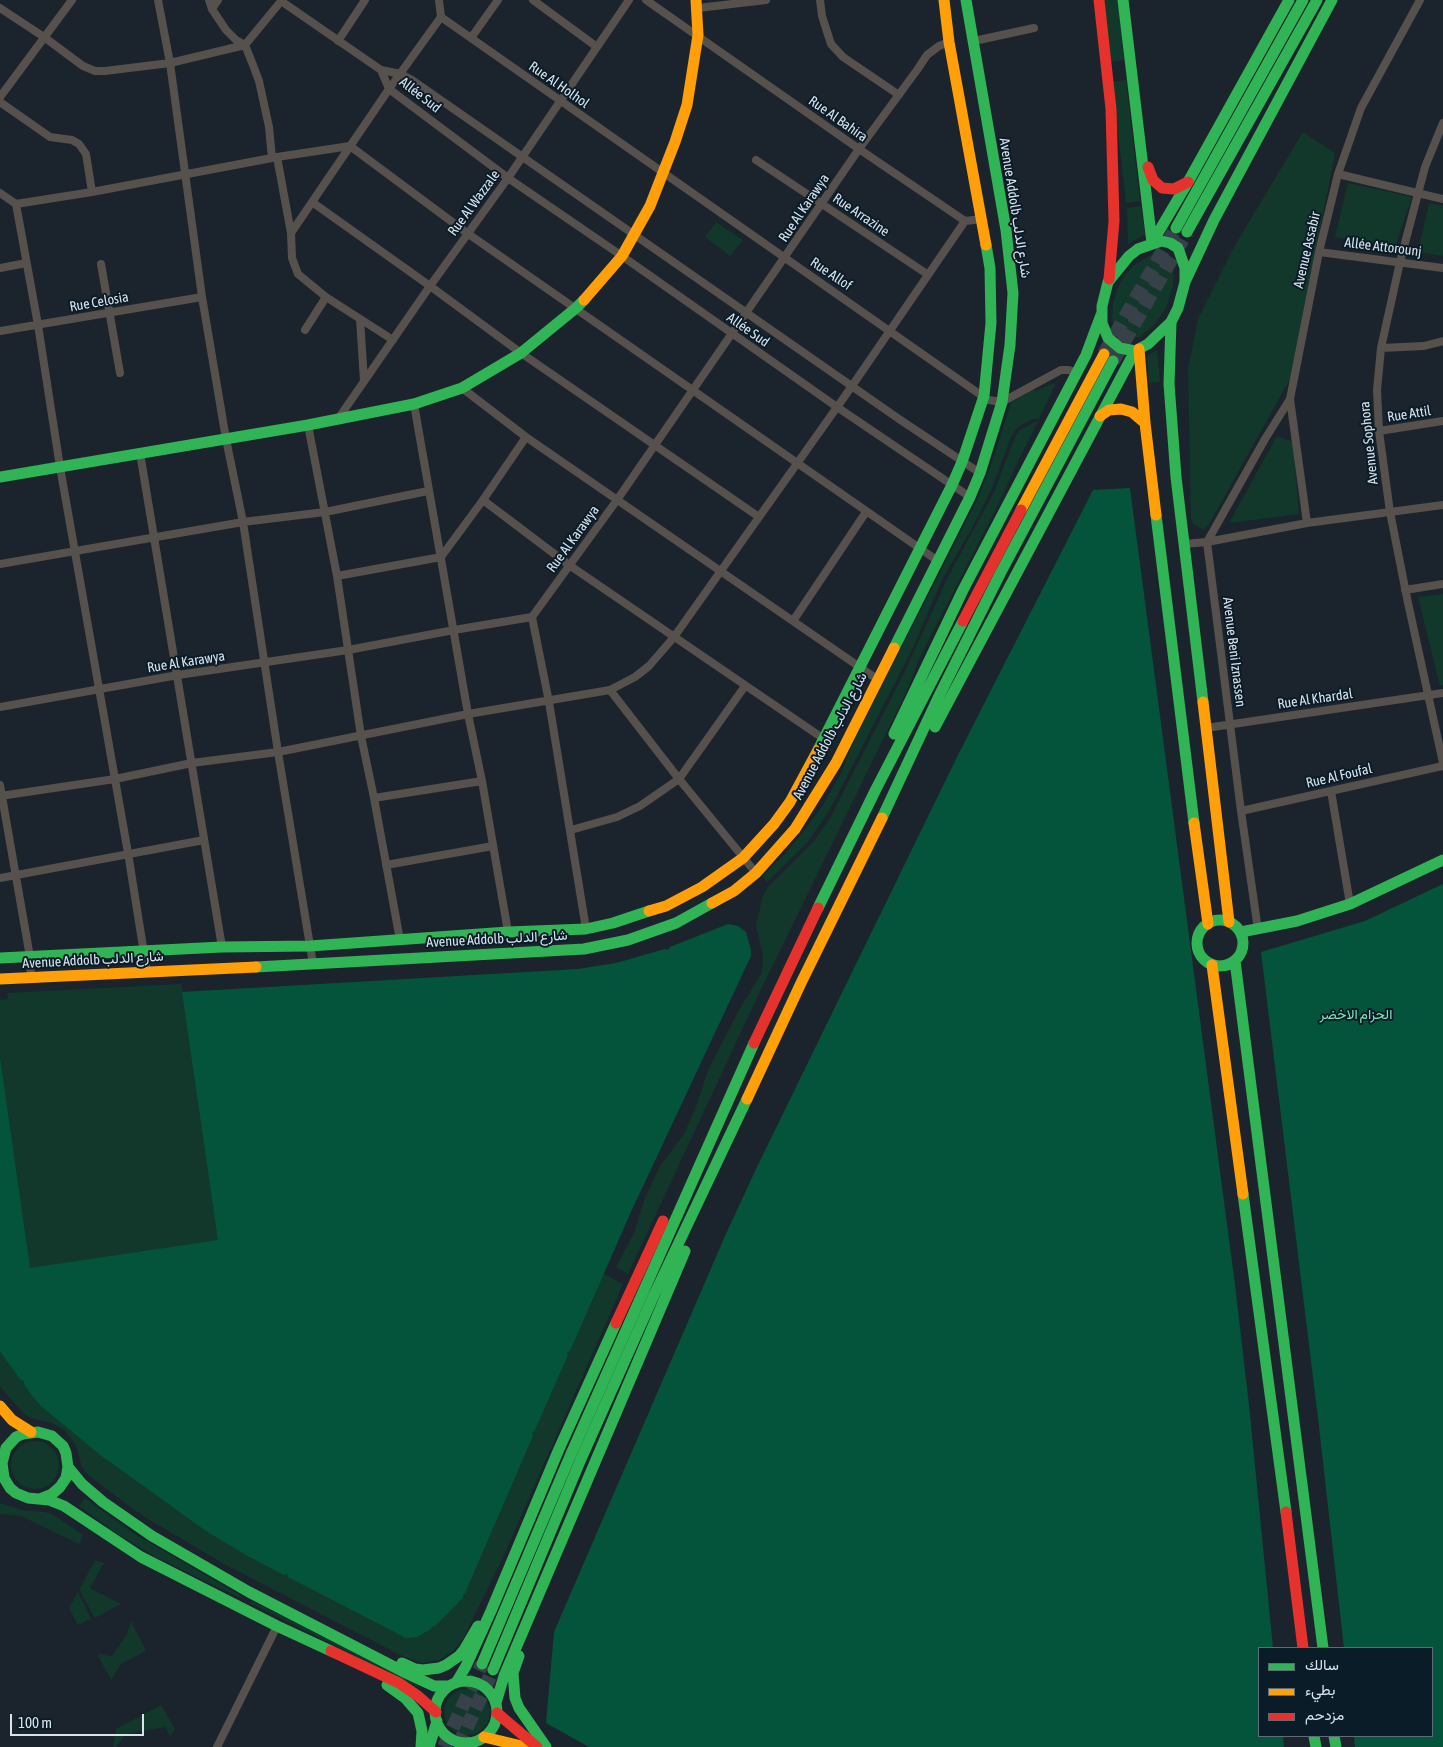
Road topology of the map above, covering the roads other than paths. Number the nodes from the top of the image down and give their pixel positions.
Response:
1 (72, 0) edge
2 (158, 0) edge
3 (209, 0) edge
4 (218, 0) edge
5 (365, 0) edge
6 (439, 0) edge
7 (498, 0) edge
8 (534, 0) edge
9 (628, 0) edge
10 (646, 0) edge
11 (766, 0) edge
12 (820, 0) edge
13 (944, 0) edge
14 (966, 0) edge
15 (1099, 0) edge
16 (1123, 0) edge
17 (1289, 0) edge
18 (1303, 0) edge
19 (1317, 0) edge
20 (1332, 0) edge
21 (1420, 0) edge
22 (282, 1) edge
23 (697, 4) edge
24 (0, 8) edge
25 (212, 10) junction
26 (441, 17) junction
27 (1034, 28) dead end
28 (698, 35) junction
29 (44, 37) junction
30 (471, 38) junction
31 (338, 41) junction
32 (974, 41) junction
33 (949, 42) junction
34 (245, 45) junction
35 (597, 46) junction
36 (170, 63) junction
37 (381, 70) junction
38 (401, 74) junction
39 (389, 89) junction
40 (899, 95) junction
41 (0, 97) edge
42 (560, 101) junction
43 (0, 102) edge
44 (1443, 123) edge
45 (350, 146) junction
46 (859, 149) junction
47 (1140, 149) junction
48 (275, 157) junction
49 (522, 157) junction
50 (756, 160) dead end
51 (664, 173) junction
52 (186, 174) junction
53 (1338, 174) junction
54 (508, 178) junction
55 (1188, 182) junction
56 (92, 192) junction
57 (1418, 192) junction
58 (0, 193) edge
59 (1443, 199) edge
60 (312, 202) junction
61 (822, 203) junction
62 (16, 204) junction
63 (982, 219) junction
64 (965, 221) junction
65 (291, 233) junction
66 (467, 233) junction
67 (635, 234) junction
68 (1152, 243) junction
69 (1319, 252) junction
70 (622, 256) junction
71 (785, 258) junction
72 (1400, 262) junction
73 (26, 263) junction
74 (101, 264) dead end
75 (0, 268) edge
76 (1443, 268) edge
77 (927, 274) junction
78 (1108, 282) junction
79 (1185, 282) junction
80 (430, 286) junction
81 (202, 297) junction
82 (326, 297) junction
83 (576, 308) junction
84 (110, 313) junction
85 (747, 313) junction
86 (1101, 315) junction
87 (360, 319) junction
88 (1171, 322) junction
89 (38, 325) junction
90 (305, 330) dead end
91 (890, 330) junction
92 (0, 332) edge
93 (732, 334) junction
94 (393, 340) junction
95 (1443, 341) edge
96 (1381, 348) junction
97 (1137, 350) junction
98 (521, 354) junction
99 (120, 373) dead end
100 (1077, 374) junction
101 (364, 381) junction
102 (852, 386) junction
103 (462, 388) junction
104 (693, 390) junction
105 (984, 396) junction
106 (1290, 399) junction
107 (1002, 402) junction
108 (414, 404) junction
109 (837, 407) junction
110 (1100, 416) junction
111 (338, 419) junction
112 (1443, 421) edge
113 (1145, 424) junction
114 (308, 425) junction
115 (1379, 431) junction
116 (526, 437) junction
117 (226, 439) junction
118 (655, 445) junction
119 (140, 453) junction
120 (962, 462) junction
121 (796, 463) junction
122 (60, 467) junction
123 (980, 473) junction
124 (0, 477) edge
125 (952, 485) junction
126 (428, 491) junction
127 (970, 496) junction
128 (483, 500) junction
129 (618, 500) junction
130 (1443, 505) edge
131 (325, 512) junction
132 (866, 512) junction
133 (1390, 512) junction
134 (759, 517) junction
135 (243, 522) junction
136 (1307, 523) junction
137 (155, 538) junction
138 (1207, 542) junction
139 (1183, 544) junction
140 (920, 550) junction
141 (75, 551) junction
142 (441, 556) junction
143 (938, 561) junction
144 (0, 564) edge
145 (569, 565) junction
146 (720, 572) junction
147 (337, 576) junction
148 (1443, 584) edge
149 (1405, 590) junction
150 (532, 617) junction
151 (793, 621) junction
152 (454, 630) junction
153 (674, 637) junction
154 (348, 650) junction
155 (264, 662) junction
156 (860, 668) junction
157 (178, 675) junction
158 (877, 679) junction
159 (745, 686) junction
160 (99, 690) junction
161 (610, 690) junction
162 (1443, 693) edge
163 (1428, 695) junction
164 (549, 702) junction
165 (0, 706) edge
166 (468, 714) junction
167 (1231, 724) junction
168 (1206, 728) junction
169 (361, 736) junction
170 (824, 739) junction
171 (278, 752) junction
172 (192, 763) junction
173 (1443, 764) edge
174 (115, 779) junction
175 (679, 779) junction
176 (482, 781) junction
177 (0, 785) edge
178 (876, 789) junction
179 (1331, 791) junction
180 (1, 796) edge
181 (374, 798) junction
182 (892, 800) junction
183 (1241, 811) junction
184 (571, 830) junction
185 (204, 840) junction
186 (493, 846) junction
187 (128, 853) junction
188 (743, 858) junction
189 (1443, 860) edge
190 (386, 865) junction
191 (756, 873) junction
192 (14, 875) junction
193 (0, 878) edge
194 (1350, 904) junction
195 (1229, 922) junction
196 (1208, 924) junction
197 (586, 928) junction
198 (1258, 930) junction
199 (508, 932) junction
200 (1241, 932) junction
201 (400, 940) junction
202 (310, 946) junction
203 (222, 947) junction
204 (144, 951) junction
205 (30, 957) junction
206 (0, 958) edge
207 (1235, 961) junction
208 (313, 964) junction
209 (1212, 965) junction
210 (147, 972) junction
211 (31, 978) junction
212 (0, 979) edge
213 (706, 1147) junction
214 (721, 1155) junction
215 (0, 1406) edge
216 (31, 1432) junction
217 (1, 1467) edge
218 (68, 1468) junction
219 (5, 1490) edge
220 (42, 1498) junction
221 (492, 1611) junction
222 (277, 1626) junction
223 (524, 1631) junction
224 (1303, 1647) edge
225 (1323, 1647) edge
226 (378, 1658) junction
227 (482, 1664) tunnel mouth
228 (372, 1669) junction
229 (494, 1670) tunnel mouth
230 (452, 1684) junction
231 (497, 1708) junction
232 (436, 1716) junction
233 (479, 1741) edge
234 (217, 1747) edge
235 (421, 1747) edge
236 (429, 1747) edge
237 (526, 1747) edge
238 (536, 1747) edge
239 (546, 1747) edge

1 - 29 street
2 - 36 street
3 - 25 street
4 - 25 street
5 - 31 street
6 - 26 street
7 - 30 street
8 - 35 street
9 - 35 street, Rue Al Wazzale
10 - 28 street, Rue Al Bahira
11 - 23 street
12 - 40 street
13 - 33 main road, Avenue Addolb شارع الدلب
14 - 32 main road, Avenue Addolb شارع الدلب
15 - 78 main road
16 - 47 main road
17 - 55 main road
18 - 19 main road
20 - 79 main road
21 - 53 street, Avenue Assabir
22 - 31 street
22 - 34 street
23 - 28 main road
24 - 29 street
25 - 34 street
26 - 30 street, Rue Al Holhol
26 - 38 street
27 - 32 street
28 - 46 street, Rue Al Bahira
28 - 51 main road
29 - 36 street
29 - 41 street
30 - 42 street, Rue Al Holhol
31 - 37 street
32 - 107 main road, Avenue Addolb شارع الدلب
33 - 40 street, Rue Al Karawya
33 - 63 main road, Avenue Addolb شارع الدلب
34 - 36 street
34 - 48 street
35 - 42 street, Rue Al Wazzale
36 - 52 street
37 - 38 street, Allée Sud
37 - 39 street, Allée Sud
38 - 39 street
38 - 49 street, Allée Sud
39 - 45 street
39 - 54 street, Allée Sud
40 - 46 street, Rue Al Karawya
42 - 49 street, Rue Al Wazzale
42 - 51 street, Rue Al Holhol
43 - 56 street
44 - 57 street, Avenue Sophora
45 - 48 street
45 - 60 street
45 - 66 street
46 - 61 street, Rue Al Karawya
46 - 64 street, Rue Al Bahira
47 - 55 main road
47 - 68 main road
48 - 52 street
48 - 65 street
49 - 54 street, Rue Al Wazzale
49 - 67 street, Allée Sud
50 - 61 street, Rue Arrazine
51 - 67 main road
51 - 71 street, Rue Allof
52 - 56 street
52 - 81 street
53 - 57 street
53 - 69 street, Avenue Assabir
54 - 66 street, Rue Al Wazzale
54 - 70 street, Allée Sud
55 - 68 main road
56 - 62 street
57 - 59 street
57 - 72 street, Avenue Sophora
58 - 62 street
60 - 65 street
60 - 80 street
61 - 71 street, Rue Al Karawya
61 - 77 street, Rue Arrazine
62 - 73 street
63 - 64 street
63 - 105 main road, Avenue Addolb شارع الدلب
64 - 77 street
65 - 82 street
66 - 80 street, Rue Al Wazzale
66 - 83 street
67 - 70 main road
67 - 85 street, Allée Sud
68 - 78 main road
68 - 79 main road
69 - 72 street, Allée Attorounj
69 - 106 street, Avenue Assabir
70 - 83 main road
70 - 93 street, Allée Sud
71 - 85 street, Rue Al Karawya
71 - 91 street, Rue Allof
72 - 76 street, Allée Attorounj
72 - 96 street, Avenue Sophora
73 - 75 street
73 - 89 street
74 - 84 street
77 - 91 street
78 - 86 main road
79 - 88 main road
80 - 94 street, Rue Al Wazzale
80 - 98 street
81 - 84 street, Rue Celosia
81 - 117 street
82 - 87 street
82 - 90 street
83 - 98 main road
83 - 104 street
84 - 89 street, Rue Celosia
84 - 99 street
85 - 93 street, Rue Al Karawya
85 - 102 street, Allée Sud
86 - 97 main road
86 - 100 main road
87 - 94 street
87 - 101 street
88 - 97 main road
88 - 139 main road
89 - 92 street, Rue Celosia
89 - 122 street
91 - 102 street
91 - 105 street, Rue Allof
93 - 104 street, Rue Al Karawya
93 - 109 street, Allée Sud
94 - 101 street, Rue Al Wazzale
95 - 96 street
96 - 115 street, Avenue Sophora
97 - 110 main road
97 - 113 main road
98 - 103 main road
98 - 118 street
100 - 107 street
100 - 178 main road
101 - 111 street, Rue Al Wazzale
102 - 109 street
102 - 120 street, Allée Sud
103 - 108 main road
103 - 116 street
104 - 118 street, Rue Al Karawya
104 - 121 street
105 - 107 street, Rue Allof
105 - 120 main road, Avenue Addolb شارع الدلب
106 - 136 street, Avenue Assabir
106 - 138 street
107 - 123 main road, Avenue Addolb شارع الدلب
108 - 111 main road
108 - 126 street
109 - 121 street
109 - 125 street, Allée Sud
110 - 113 main road
110 - 182 main road
111 - 114 main road
112 - 115 street, Rue Attil
113 - 196 main road
114 - 117 main road
114 - 131 street
115 - 133 street, Avenue Sophora
116 - 128 street
116 - 129 street
117 - 119 main road
117 - 135 street
118 - 129 street, Rue Al Karawya
118 - 134 street
119 - 122 main road
119 - 137 street
120 - 123 street, Allée Sud
120 - 125 main road, Avenue Addolb شارع الدلب
121 - 132 street
121 - 134 street
122 - 124 main road
122 - 141 street
123 - 127 main road, Avenue Addolb شارع الدلب
125 - 127 street, Allée Sud
125 - 140 main road, Avenue Addolb شارع الدلب
126 - 131 street
126 - 142 street
127 - 143 main road, Avenue Addolb شارع الدلب
128 - 142 street
128 - 145 street
129 - 145 street, Rue Al Karawya
129 - 146 street
130 - 133 street
131 - 135 street
131 - 147 street
132 - 140 street
132 - 151 street
133 - 136 street
133 - 149 street, Avenue Sophora
134 - 146 street
135 - 137 street
135 - 155 street
136 - 138 street
137 - 141 street
137 - 157 street
138 - 139 street
138 - 167 street, Avenue Beni Iznassen
139 - 168 main road
140 - 143 street
140 - 156 main road, Avenue Addolb شارع الدلب
141 - 144 street
141 - 160 street
142 - 147 street
142 - 152 street
143 - 158 main road, Avenue Addolb شارع الدلب
145 - 150 street, Rue Al Karawya
145 - 153 street
146 - 151 street
146 - 153 street
147 - 154 street
148 - 149 street
149 - 163 street, Avenue Sophora
150 - 152 street, Rue Al Karawya
150 - 164 street
151 - 156 street
152 - 154 street, Rue Al Karawya
152 - 166 street
153 - 159 street
153 - 161 street
154 - 155 street, Rue Al Karawya
154 - 169 street
155 - 157 street, Rue Al Karawya
155 - 171 street
156 - 158 street
156 - 170 main road, Avenue Addolb شارع الدلب
157 - 160 street, Rue Al Karawya
157 - 172 street
158 - 191 main road, Avenue Addolb شارع الدلب
159 - 170 street
159 - 175 street
160 - 165 street, Rue Al Karawya
160 - 174 street
161 - 164 street
161 - 175 street
162 - 163 street, Rue Al Khardal
163 - 167 street, Rue Al Khardal
163 - 173 street, Avenue Sophora
164 - 166 street
164 - 184 street
166 - 169 street
166 - 176 street
167 - 168 street, Rue Al Khardal
167 - 183 street, Avenue Beni Iznassen
168 - 195 main road
169 - 171 street
169 - 181 street
170 - 188 main road, Avenue Addolb شارع الدلب
171 - 172 street
171 - 202 street
172 - 174 street
172 - 185 street
173 - 179 street, Rue Al Foufal
174 - 180 street
174 - 187 street
175 - 184 street
175 - 188 street
176 - 181 street
176 - 186 street
177 - 180 street
178 - 182 main road
178 - 213 main road
179 - 183 street, Rue Al Foufal
179 - 194 street
180 - 192 street
181 - 190 street
182 - 214 main road
183 - 198 street, Avenue Beni Iznassen
184 - 197 street
185 - 187 street
185 - 203 street
186 - 190 street
186 - 199 street
187 - 192 street
187 - 204 street
188 - 191 street
188 - 197 main road, Avenue Addolb شارع الدلب
189 - 194 main road
190 - 201 street
191 - 208 main road, Avenue Addolb شارع الدلب
192 - 193 street
192 - 205 street
194 - 198 main road
195 - 196 main road
195 - 200 main road
196 - 209 main road
197 - 199 main road, Avenue Addolb شارع الدلب
198 - 200 main road
199 - 201 main road, Avenue Addolb شارع الدلب
200 - 207 main road
201 - 202 main road, Avenue Addolb شارع الدلب
202 - 203 main road, Avenue Addolb شارع الدلب
202 - 208 street
203 - 204 main road, Avenue Addolb شارع الدلب
204 - 205 main road, Avenue Addolb شارع الدلب
204 - 210 street
205 - 206 main road, Avenue Addolb شارع الدلب
205 - 211 street
207 - 209 main road
207 - 225 main road
208 - 210 main road, Avenue Addolb شارع الدلب
209 - 224 main road
210 - 211 main road, Avenue Addolb شارع الدلب
211 - 212 main road, Avenue Addolb شارع الدلب
213 - 221 main road
213 - 227 main road
214 - 223 main road
214 - 229 main road
215 - 216 main road
216 - 217 main road
216 - 218 main road
217 - 219 main road
218 - 220 main road
218 - 226 main road
219 - 220 main road
220 - 222 main road
221 - 226 main road
221 - 230 main road
222 - 228 main road
222 - 234 street
223 - 231 main road
223 - 239 main road
226 - 230 main road
228 - 232 main road
228 - 235 main road
230 - 231 main road
230 - 232 main road
231 - 233 main road
231 - 238 main road
232 - 233 main road
232 - 236 main road
233 - 237 main road

